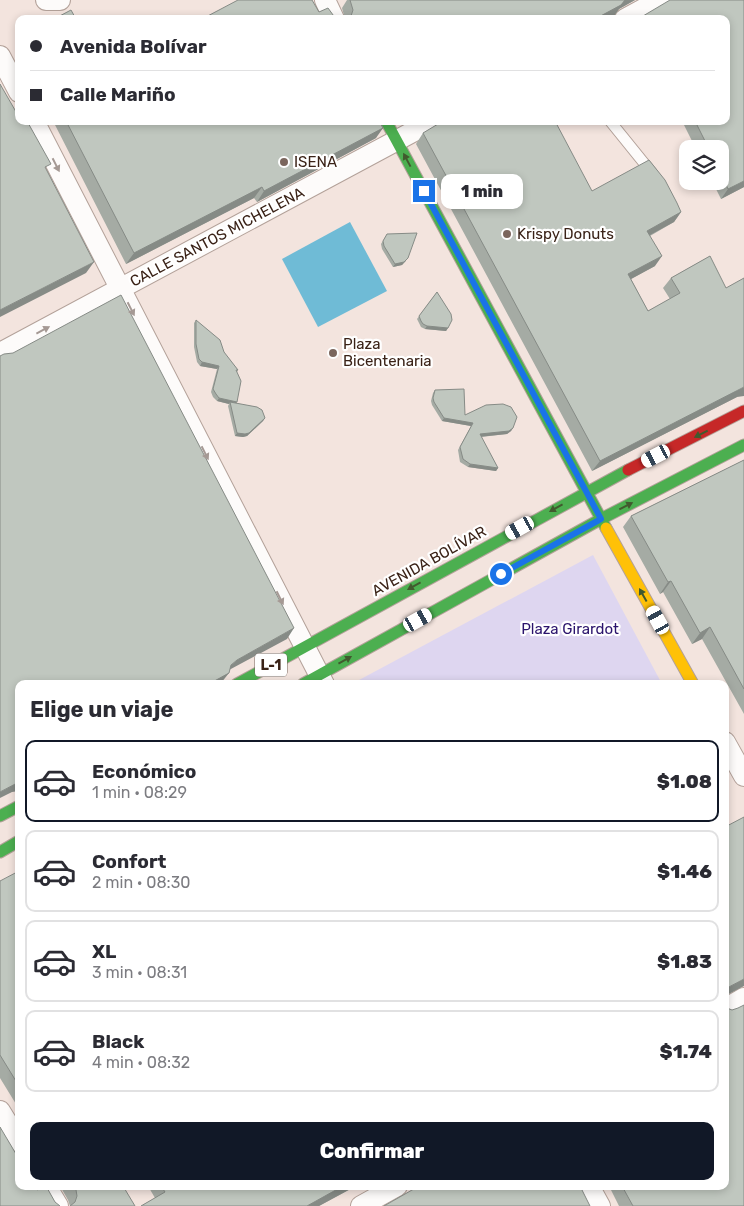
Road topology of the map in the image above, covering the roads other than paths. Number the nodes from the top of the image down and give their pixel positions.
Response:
1 (46, 0) edge
2 (60, 0) edge
3 (325, 0) edge
4 (660, 0) edge
5 (332, 15) edge
6 (632, 15) edge
7 (0, 56) edge
8 (15, 84) edge
9 (36, 125) edge
10 (388, 125) edge
11 (426, 125) edge
12 (613, 125) edge
13 (396, 141) junction
14 (658, 180) edge
15 (120, 289) junction
16 (0, 353) edge
17 (744, 411) edge
18 (744, 446) edge
19 (586, 492) junction
20 (601, 519) junction
21 (304, 646) junction
22 (244, 680) edge
23 (315, 680) edge
24 (317, 680) edge
25 (691, 680) edge
26 (729, 749) edge
27 (744, 776) edge
28 (15, 808) edge
29 (0, 816) edge
30 (15, 843) edge
31 (0, 852) edge
32 (744, 998) edge
33 (729, 1006) edge
34 (0, 1111) edge
35 (15, 1135) edge
36 (48, 1190) edge
37 (384, 1190) edge
38 (591, 1190) edge
39 (58, 1206) edge
40 (361, 1206) edge
41 (600, 1206) edge

1 - 2 street
3 - 5 street
4 - 6 street
7 - 8 street
9 -> 15 street
10 - 13 main road
11 - 13 street, CALLE SANTOS MICHELENA
12 - 14 lane
13 - 15 street, CALLE SANTOS MICHELENA
19 -> 13 main road
16 -> 15 street, CALLE SANTOS MICHELENA
15 -> 21 street
17 -> 19 main road, AVENIDA BOLÍVAR / L-1
20 -> 18 main road
19 - 20 main road
19 -> 21 main road, AVENIDA BOLÍVAR / L-1
24 -> 20 main road
25 -> 20 main road
21 - 22 main road, AVENIDA BOLÍVAR / L-1
21 - 23 street
26 - 27 street
28 - 29 main road
30 - 31 main road
32 - 33 street
34 - 35 street
36 - 39 street
37 - 40 street
38 - 41 street

